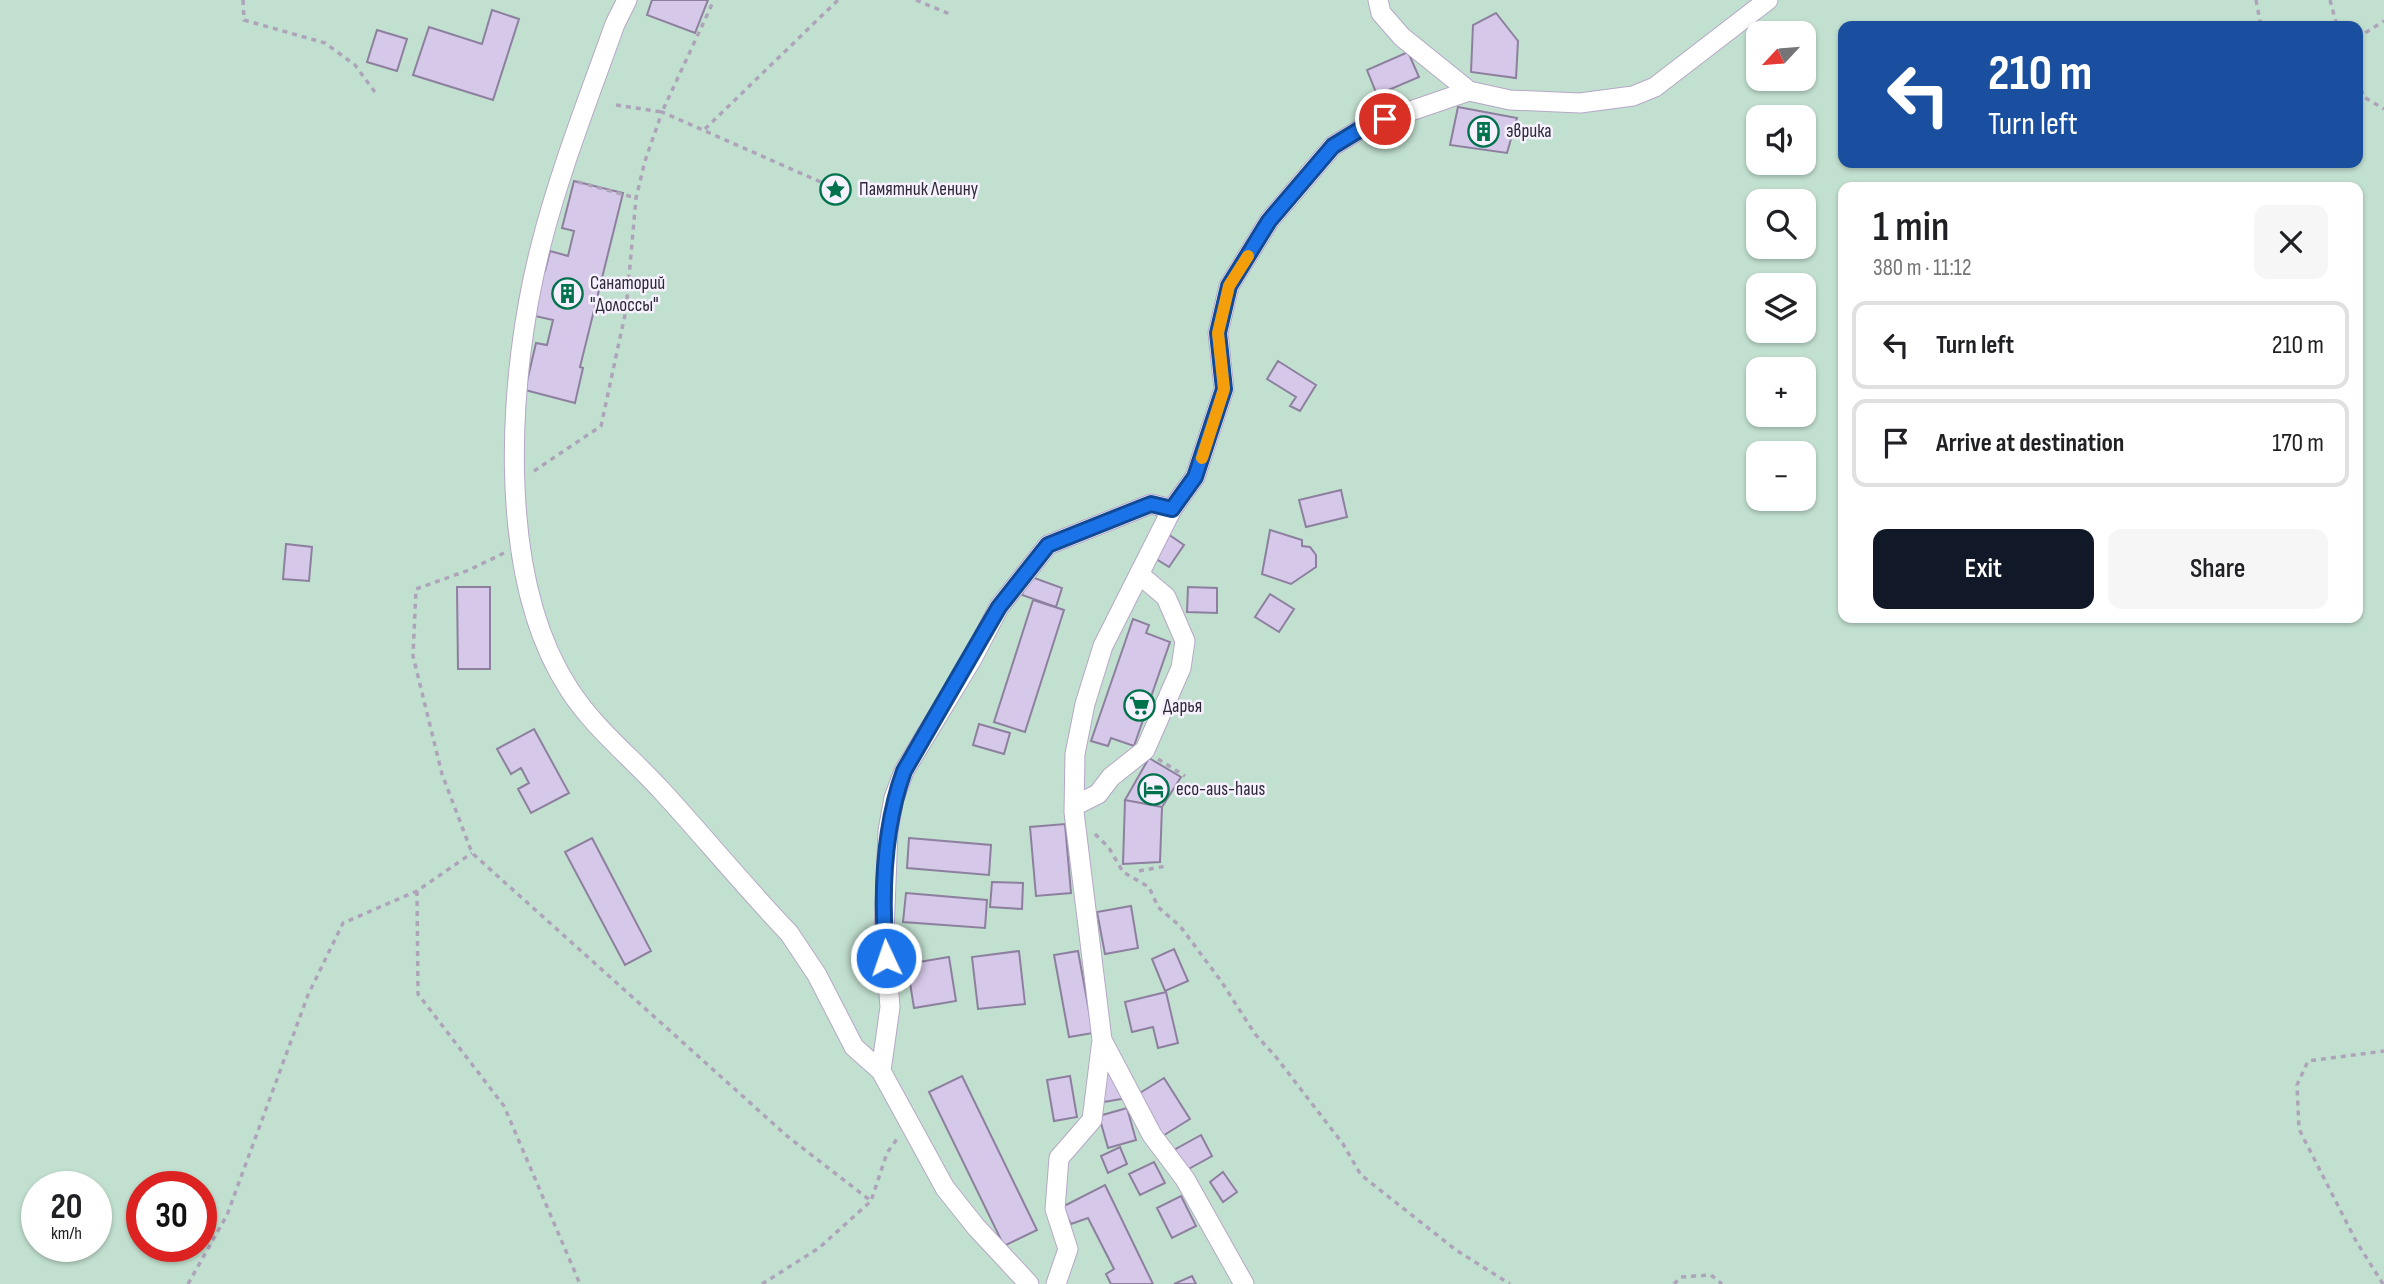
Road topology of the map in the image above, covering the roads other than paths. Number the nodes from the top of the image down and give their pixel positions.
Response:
1 (627, 0) edge
2 (1378, 0) edge
3 (1768, 0) edge
4 (1469, 91) junction
5 (1172, 509) junction
6 (1140, 575) junction
7 (1075, 809) junction
8 (1102, 1040) junction
9 (881, 1071) junction
10 (1029, 1284) edge
11 (1056, 1284) edge
12 (1244, 1284) edge

1 - 9 street
2 - 4 street
3 - 4 street
4 - 5 street
5 - 6 street
5 - 9 street
6 - 7 street
6 - 7 street
7 - 8 street
8 - 11 street
8 - 12 street
9 - 10 street

